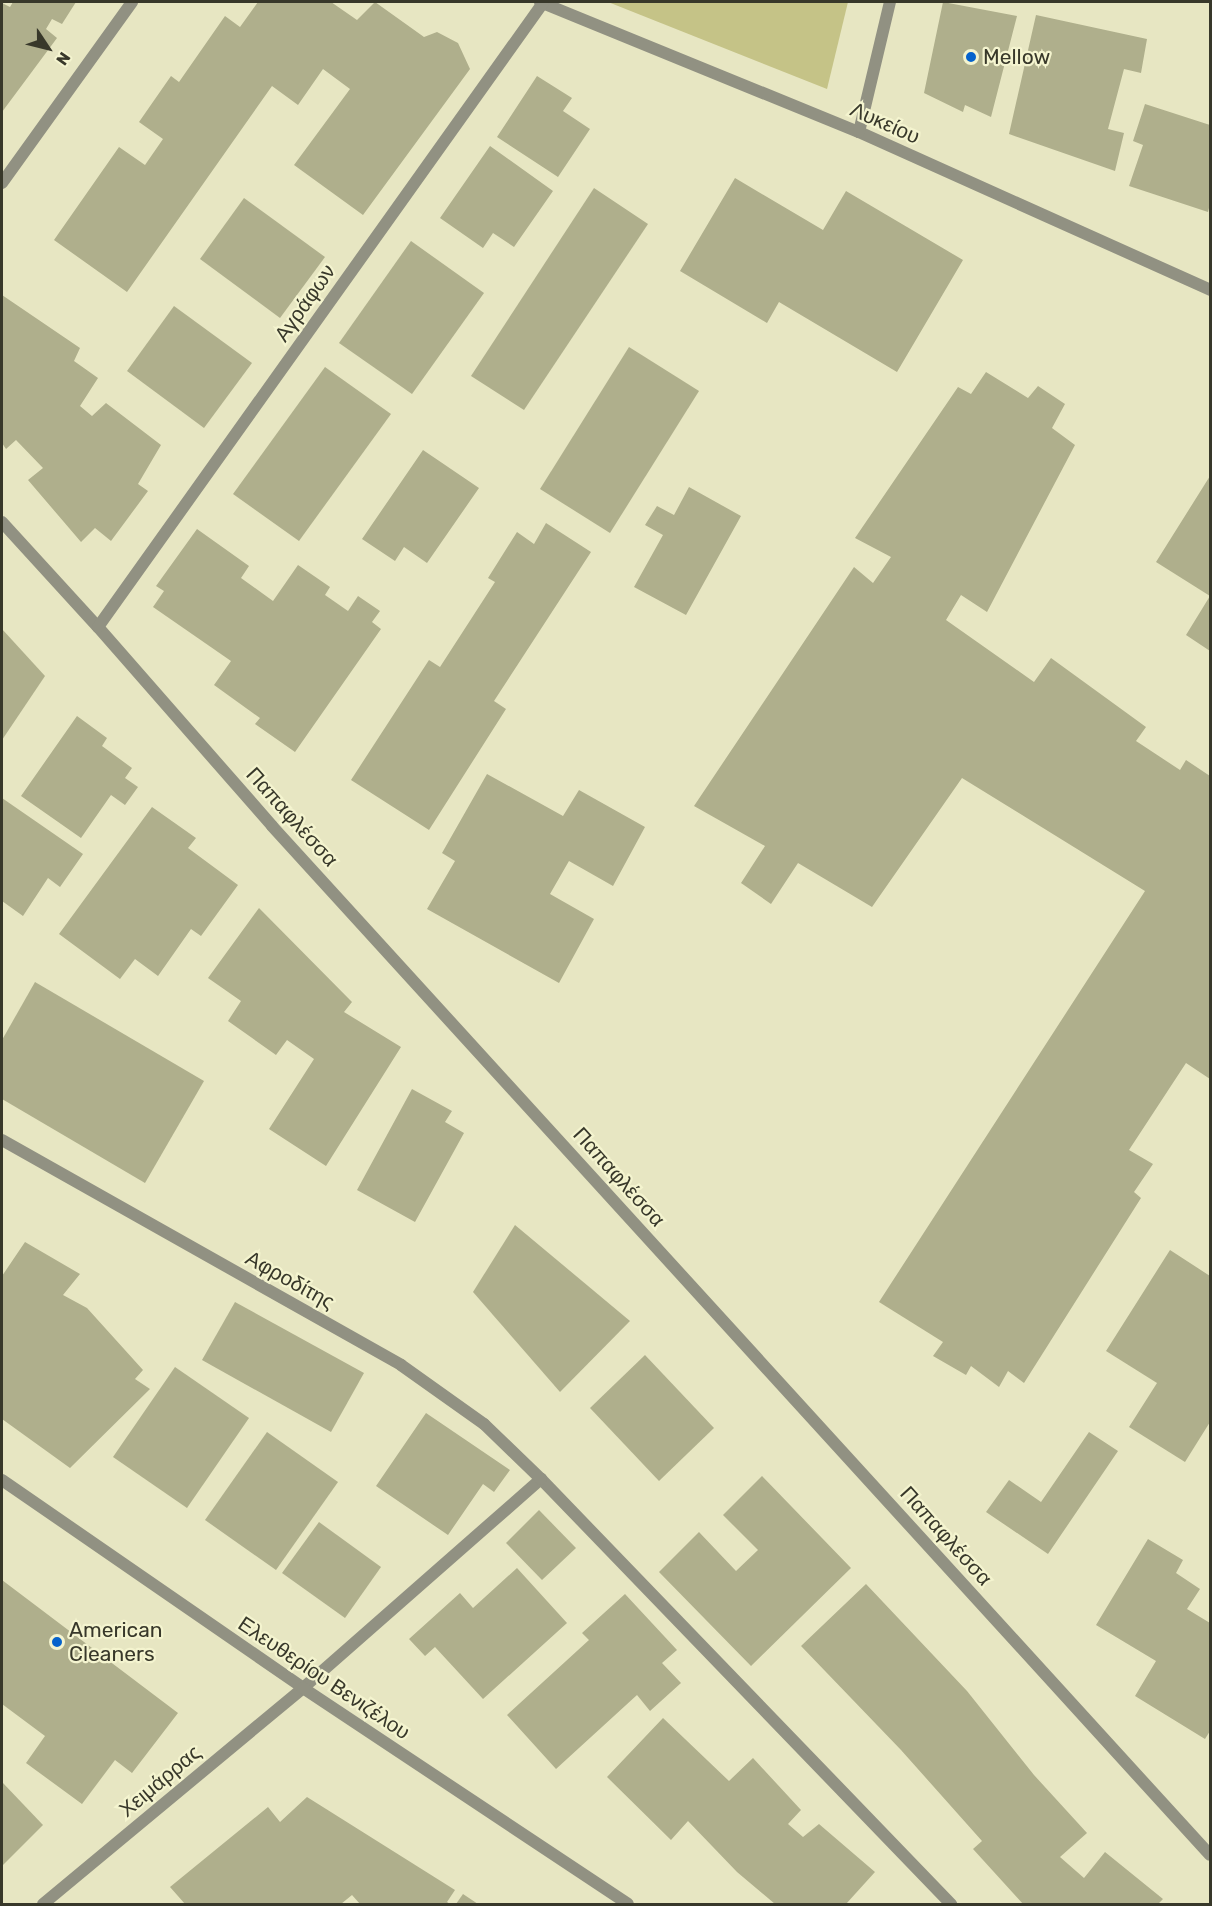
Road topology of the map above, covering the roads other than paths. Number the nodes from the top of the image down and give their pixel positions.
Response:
1 (132, 2) edge
2 (542, 2) edge
3 (890, 2) edge
4 (859, 132) junction
5 (2, 183) edge
6 (1210, 290) edge
7 (2, 522) edge
8 (98, 627) junction
9 (2, 1140) edge
10 (542, 1479) junction
11 (2, 1480) edge
12 (303, 1688) junction
13 (1210, 1855) edge
14 (43, 1905) edge
15 (628, 1905) edge
16 (951, 1905) edge

1 - 5 street
2 - 4 street, Λυκείου
2 - 8 street, Αγράφων
3 - 4 street
4 - 6 street, Λυκείου
7 - 8 street, Παπαφλέσσα
8 - 13 street, Παπαφλέσσα
9 - 10 street, Αφροδίτης
10 - 12 street, Χειμάρρας
10 - 16 street, Αφροδίτης
11 - 12 street, Ελευθερίου Βενιζέλου
12 - 14 street, Χειμάρρας
12 - 15 street, Ελευθερίου Βενιζέλου

